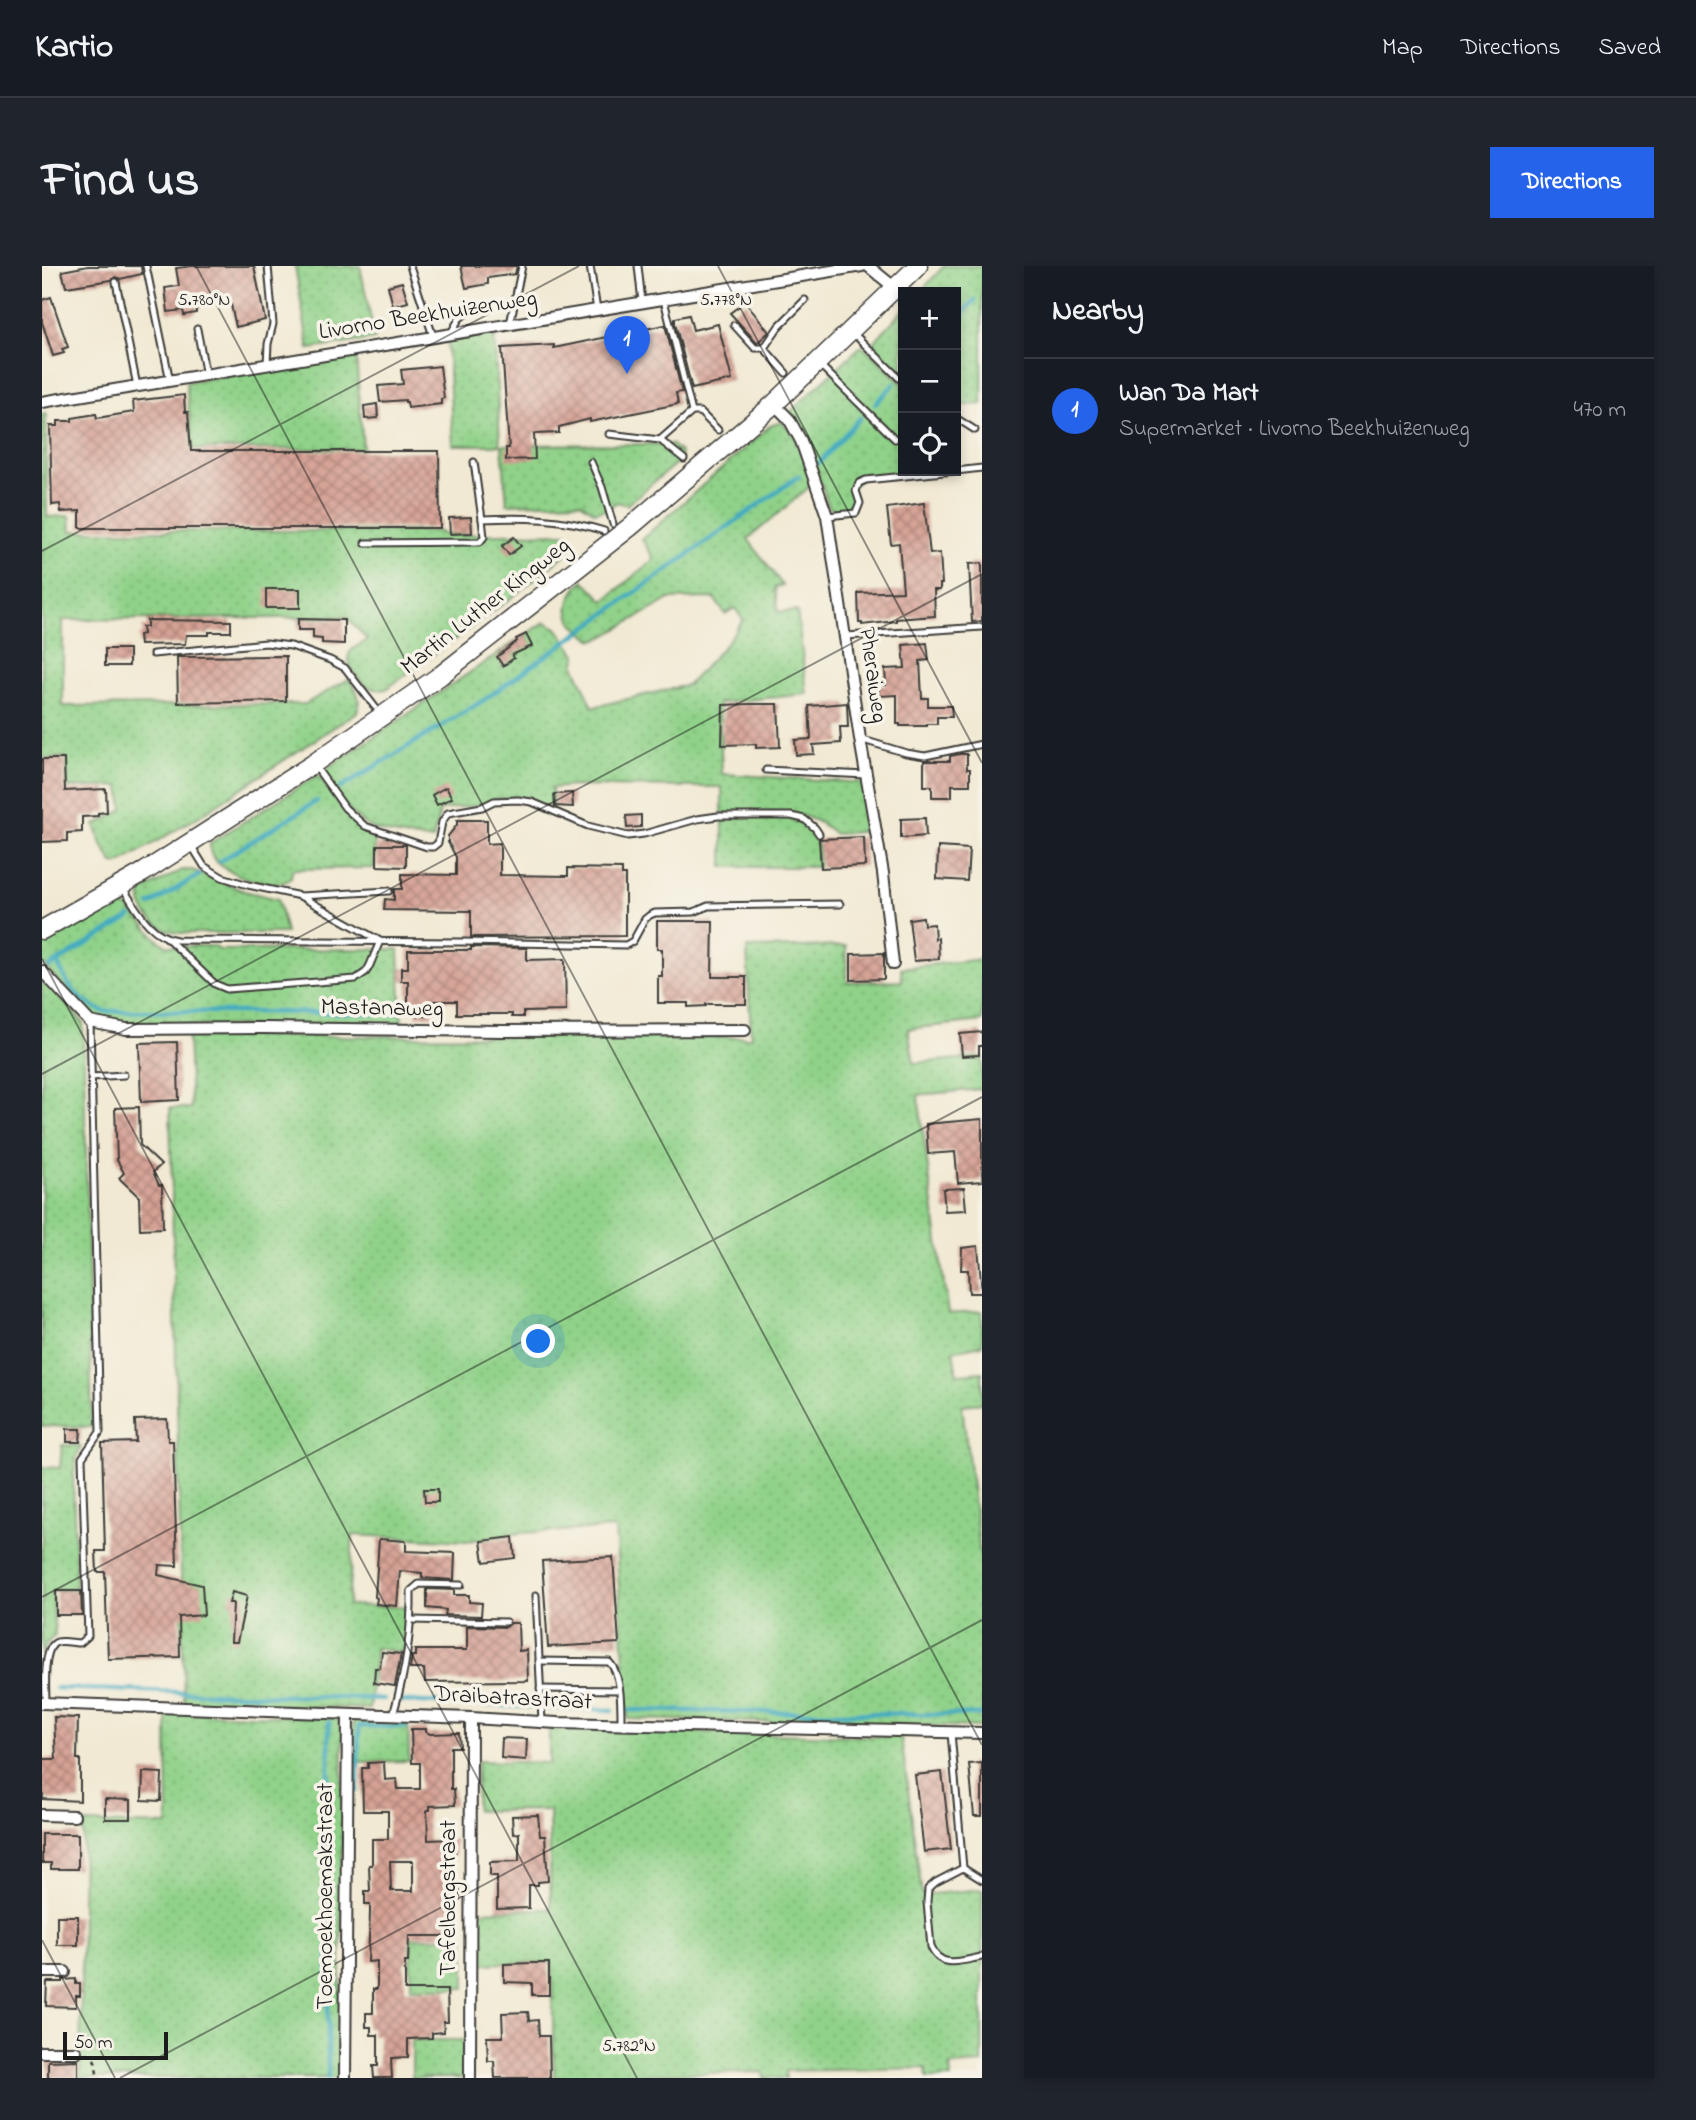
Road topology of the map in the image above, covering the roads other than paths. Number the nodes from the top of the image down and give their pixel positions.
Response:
1 (146, 266) edge
2 (268, 266) edge
3 (410, 266) edge
4 (522, 266) edge
5 (590, 266) edge
6 (638, 266) edge
7 (862, 266) edge
8 (868, 266) edge
9 (918, 266) edge
10 (116, 282) dead end
11 (895, 288) junction
12 (664, 299) junction
13 (805, 300) dead end
14 (514, 302) junction
15 (642, 302) junction
16 (597, 310) junction
17 (510, 324) junction
18 (734, 325) dead end
19 (197, 329) dead end
20 (851, 331) junction
21 (451, 333) junction
22 (433, 336) junction
23 (764, 348) junction
24 (817, 363) junction
25 (267, 364) junction
26 (786, 373) dead end
27 (206, 376) junction
28 (898, 377) edge
29 (170, 381) junction
30 (137, 386) junction
31 (42, 402) edge
32 (775, 404) junction
33 (692, 412) junction
34 (961, 421) edge
35 (718, 430) dead end
36 (975, 430) dead end
37 (609, 434) dead end
38 (895, 439) dead end
39 (660, 440) junction
40 (684, 459) dead end
41 (474, 462) dead end
42 (591, 462) dead end
43 (982, 468) edge
44 (961, 470) edge
45 (906, 476) edge
46 (827, 516) junction
47 (482, 519) junction
48 (613, 524) dead end
49 (604, 531) dead end
50 (365, 544) dead end
51 (982, 627) edge
52 (846, 636) junction
53 (153, 654) dead end
54 (374, 707) dead end
55 (860, 739) junction
56 (982, 744) edge
57 (313, 764) junction
58 (765, 770) dead end
59 (866, 775) junction
60 (819, 834) dead end
61 (190, 842) junction
62 (121, 885) junction
63 (389, 891) dead end
64 (300, 896) junction
65 (840, 904) dead end
66 (42, 930) edge
67 (167, 938) junction
68 (380, 941) junction
69 (893, 964) dead end
70 (42, 971) edge
71 (90, 1022) junction
72 (745, 1030) dead end
73 (124, 1075) dead end
74 (91, 1077) junction
75 (461, 1586) dead end
76 (536, 1595) dead end
77 (412, 1620) junction
78 (506, 1622) dead end
79 (539, 1661) junction
80 (540, 1689) junction
81 (619, 1690) junction
82 (44, 1703) edge
83 (348, 1714) junction
84 (393, 1715) junction
85 (471, 1718) junction
86 (542, 1722) junction
87 (621, 1725) junction
88 (951, 1732) junction
89 (982, 1733) edge
90 (42, 1815) edge
91 (74, 1816) dead end
92 (963, 1868) junction
93 (982, 1880) edge
94 (982, 1956) edge
95 (42, 1972) edge
96 (65, 1972) dead end
97 (42, 2052) edge
98 (76, 2052) road end
99 (345, 2078) edge
100 (470, 2078) edge

1 - 29 lane
2 - 25 lane
3 - 22 lane
4 - 14 lane
5 - 16 lane
6 - 15 lane
7 - 12 street, Livorno Beekhuizenweg
8 - 11 street
9 - 11 main road, Martin Luther Kingweg
10 - 30 lane
11 - 20 main road, Martin Luther Kingweg
12 - 15 street, Livorno Beekhuizenweg
12 - 33 lane
13 - 23 lane
14 - 17 lane
14 - 21 lane
15 - 16 street, Livorno Beekhuizenweg
16 - 17 street, Livorno Beekhuizenweg
17 - 21 street, Livorno Beekhuizenweg
18 - 23 lane
19 - 27 lane
20 - 24 main road, Martin Luther Kingweg
20 - 28 lane
21 - 22 street, Livorno Beekhuizenweg
22 - 25 street, Livorno Beekhuizenweg
23 - 26 lane
24 - 32 main road, Martin Luther Kingweg
24 - 38 lane
25 - 27 street, Livorno Beekhuizenweg
27 - 29 street, Livorno Beekhuizenweg
29 - 30 street, Livorno Beekhuizenweg
30 - 31 street, Livorno Beekhuizenweg
32 - 46 street, Pheraiweg
32 - 57 main road, Martin Luther Kingweg
33 - 35 lane
33 - 39 lane
34 - 36 lane
37 - 39 lane
39 - 40 lane
41 - 47 lane
42 - 48 lane
43 - 44 lane
45 - 46 lane
46 - 52 street, Pheraiweg
47 - 49 lane
47 - 50 lane
51 - 52 lane
52 - 55 street, Pheraiweg
53 - 54 lane
55 - 56 lane
55 - 59 street, Pheraiweg
57 - 60 lane
57 - 61 main road, Martin Luther Kingweg
58 - 59 lane
59 - 69 street, Pheraiweg
61 - 62 main road, Martin Luther Kingweg
61 - 64 lane
62 - 66 main road, Martin Luther Kingweg
62 - 67 lane
63 - 64 lane
64 - 68 lane
65 - 68 lane
67 - 68 lane
67 - 68 lane
70 - 71 street
71 - 72 street, Mastanaweg
71 - 74 lane
73 - 74 lane
74 - 82 lane
75 - 77 lane
76 - 79 lane
77 - 78 lane
77 - 84 lane
79 - 80 lane
79 - 81 lane
80 - 81 lane
80 - 86 lane
81 - 87 lane
82 - 83 street, Draibatrastraat
83 - 84 street, Draibatrastraat
83 - 99 street, Toemoekhoemakstraat
84 - 85 street, Draibatrastraat
85 - 86 street, Draibatrastraat
85 - 100 street, Tafelbergstraat
86 - 87 street, Draibatrastraat
87 - 88 street, Draibatrastraat
88 - 89 street, Draibatrastraat
88 - 92 lane
90 - 91 street
92 - 93 lane
92 - 94 lane
95 - 96 street
97 - 98 street

